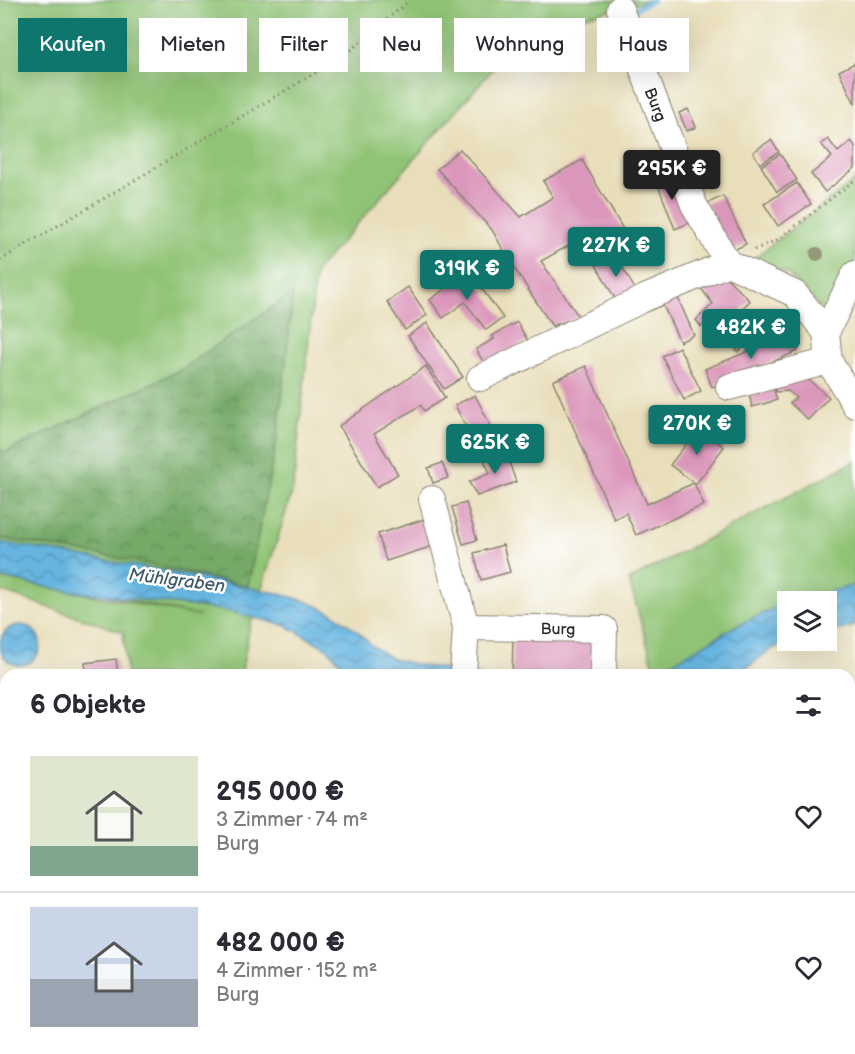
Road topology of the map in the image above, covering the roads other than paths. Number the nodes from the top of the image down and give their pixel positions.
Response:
1 (620, 9) dead end
2 (728, 263) junction
3 (855, 274) edge
4 (826, 333) junction
5 (829, 361) junction
6 (480, 378) dead end
7 (729, 387) dead end
8 (855, 405) edge
9 (432, 499) dead end
10 (466, 627) junction
11 (463, 669) edge
12 (603, 669) edge

1 - 2 street, Burg
2 - 4 street
2 - 6 street
3 - 4 street
4 - 5 street
5 - 7 street
5 - 8 street
9 - 10 street
10 - 11 street
10 - 12 street, Burg

